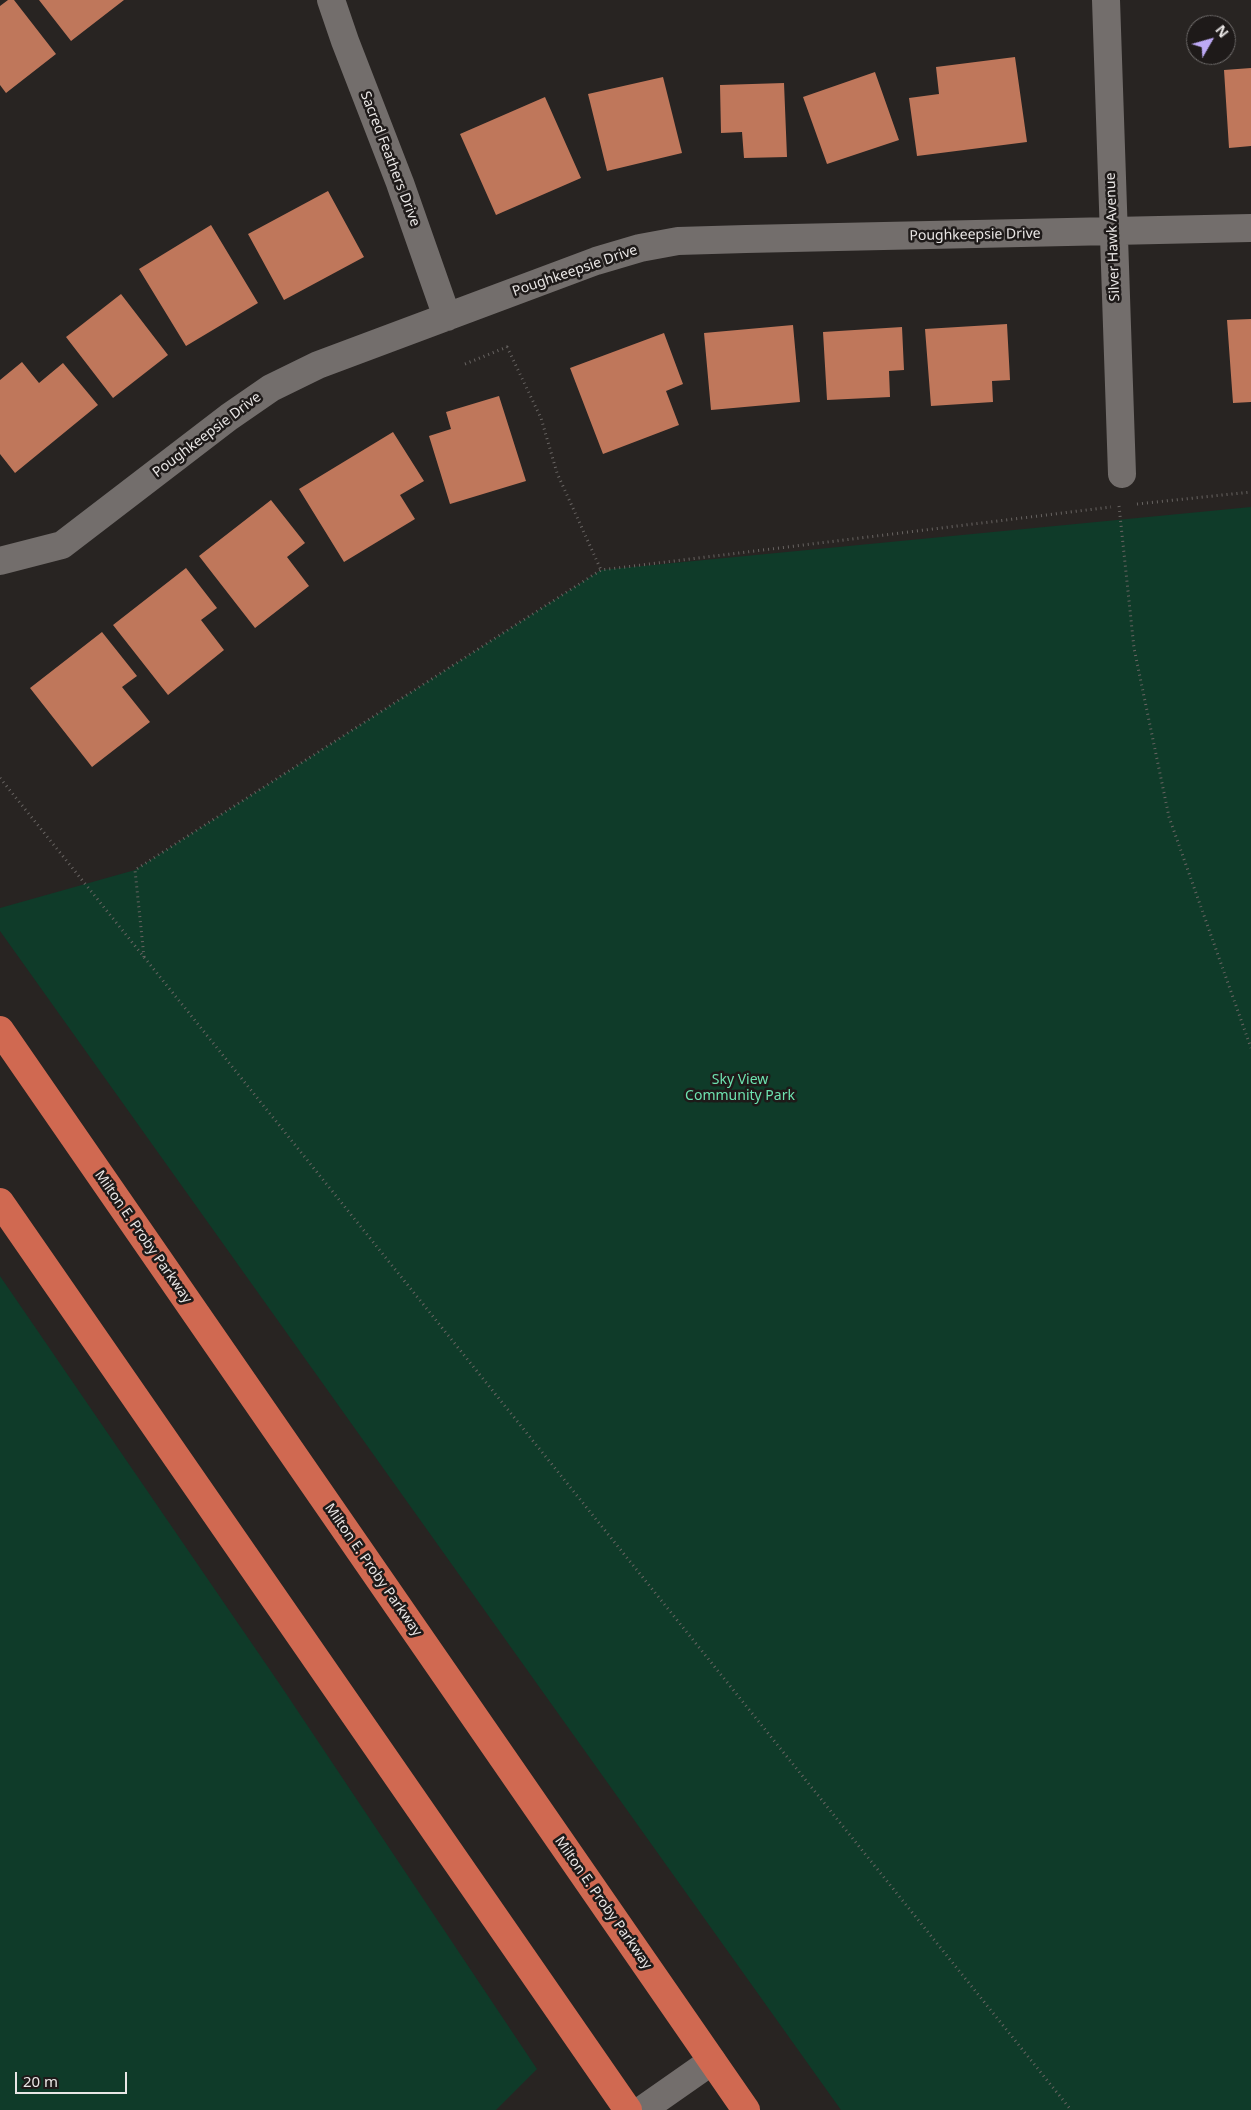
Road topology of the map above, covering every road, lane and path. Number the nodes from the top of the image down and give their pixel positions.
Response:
1 (331, 0) edge
2 (1106, 0) edge
3 (1251, 228) edge
4 (1113, 232) junction
5 (448, 318) junction
6 (465, 364) dead end
7 (1122, 474) joint
8 (1251, 492) edge
9 (1119, 506) junction
10 (0, 561) edge
11 (601, 570) junction
12 (0, 778) edge
13 (144, 958) junction
14 (0, 1030) edge
15 (1251, 1048) edge
16 (0, 1202) edge
17 (712, 2061) junction
18 (628, 2110) edge
19 (642, 2110) edge
20 (746, 2110) edge
21 (1071, 2110) edge

1 - 5 street, Sacred Feathers Drive
2 - 4 street, Silver Hawk Avenue
3 - 4 street, Poughkeepsie Drive
4 - 5 street, Poughkeepsie Drive
4 - 7 street, Silver Hawk Avenue
5 - 10 street, Poughkeepsie Drive
6 - 11 path
7 - 9 path
8 - 9 path
9 - 11 path
9 - 15 path
11 - 13 path
12 - 13 path
13 - 21 path
14 - 17 highway, Milton E. Proby Parkway
16 - 18 highway
17 - 19 street
17 - 20 highway, Milton E. Proby Parkway

